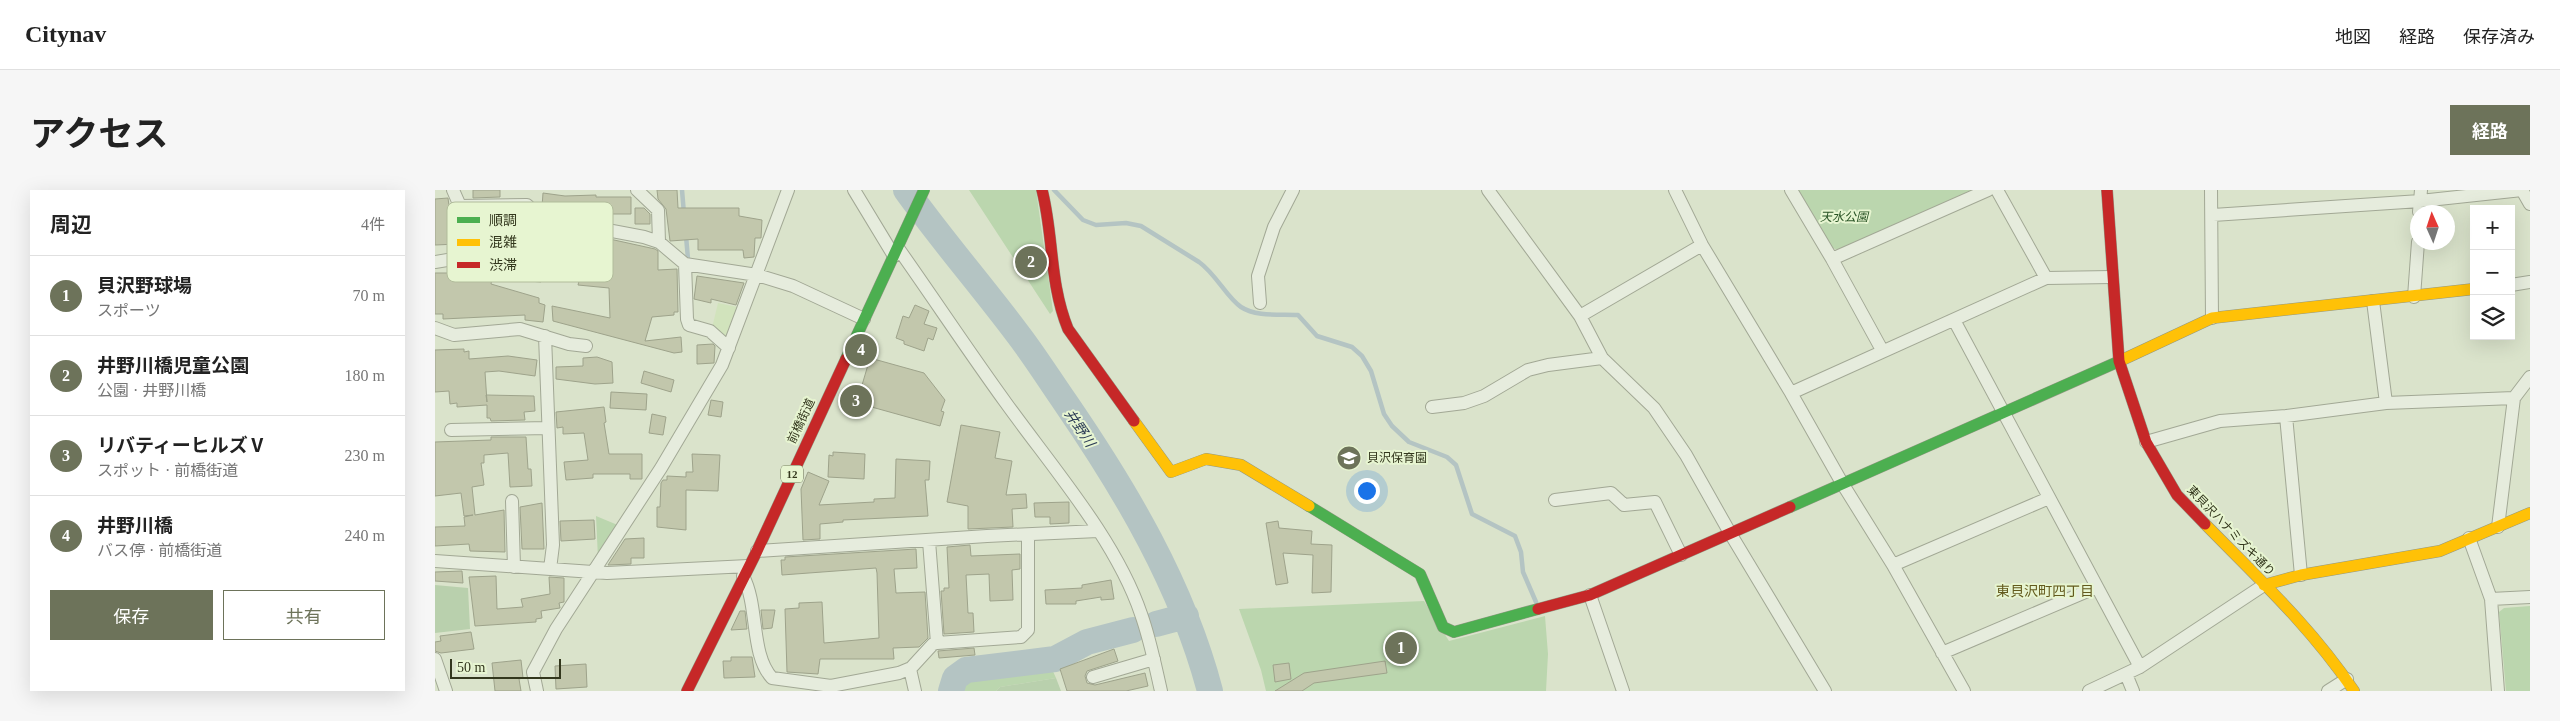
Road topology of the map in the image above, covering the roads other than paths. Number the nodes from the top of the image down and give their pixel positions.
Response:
1 (453, 190) edge
2 (637, 190) edge
3 (788, 190) edge
4 (854, 190) edge
5 (924, 190) edge
6 (1042, 190) edge
7 (1293, 190) edge
8 (1488, 190) edge
9 (1675, 190) edge
10 (1791, 190) edge
11 (1987, 190) edge
12 (1997, 190) edge
13 (2107, 190) edge
14 (2211, 190) edge
15 (2420, 201) edge
16 (458, 202) edge
17 (2530, 204) edge
18 (2213, 215) junction
19 (613, 230) edge
20 (659, 242) junction
21 (1702, 245) junction
22 (897, 249) junction
23 (2417, 250) edge
24 (1832, 259) junction
25 (685, 264) junction
26 (757, 275) junction
27 (2112, 277) junction
28 (2046, 278) junction
29 (2530, 282) edge
30 (2515, 284) edge
31 (2470, 290) edge
32 (2414, 297) junction
33 (2373, 301) junction
34 (1260, 303) dead end
35 (1580, 316) junction
36 (2212, 318) junction
37 (863, 319) junction
38 (1954, 320) junction
39 (435, 328) edge
40 (545, 336) junction
41 (586, 346) dead end
42 (729, 348) junction
43 (1882, 350) junction
44 (1602, 358) junction
45 (2119, 362) junction
46 (2530, 377) edge
47 (1791, 393) junction
48 (2514, 398) junction
49 (2387, 403) junction
50 (1432, 407) dead end
51 (2003, 413) junction
52 (2286, 416) junction
53 (548, 428) junction
54 (451, 430) dead end
55 (2146, 442) junction
56 (1841, 483) junction
57 (2049, 498) junction
58 (1555, 500) dead end
59 (512, 501) dead end
60 (2530, 513) edge
61 (2498, 527) junction
62 (1098, 531) junction
63 (1730, 533) junction
64 (1027, 535) junction
65 (2469, 538) junction
66 (929, 541) junction
67 (757, 551) junction
68 (1681, 555) junction
69 (435, 561) edge
70 (1893, 565) junction
71 (514, 567) junction
72 (550, 569) junction
73 (594, 571) junction
74 (746, 571) junction
75 (2301, 575) junction
76 (2264, 585) junction
77 (2097, 587) junction
78 (1590, 596) junction
79 (2530, 597) edge
80 (2491, 599) junction
81 (937, 643) junction
82 (1943, 653) junction
83 (1154, 659) junction
84 (435, 660) edge
85 (2141, 667) junction
86 (910, 668) junction
87 (2126, 674) junction
88 (1093, 677) dead end
89 (2347, 679) junction
90 (832, 689) edge
91 (446, 691) edge
92 (537, 691) edge
93 (687, 691) edge
94 (915, 691) edge
95 (1161, 691) edge
96 (1623, 691) edge
97 (1825, 691) edge
98 (1963, 691) edge
99 (2089, 691) edge
100 (2133, 691) edge
101 (2329, 691) edge
102 (2354, 691) edge
103 (2498, 691) edge

1 - 16 street
2 - 20 street
3 - 26 street
4 - 22 street
5 - 22 street, 12
6 - 78 street
7 - 34 street
8 - 35 street
9 - 21 street
10 - 24 street
11 - 24 street
12 - 28 street
13 - 27 street, 東貝沢ハナミズキ通り
14 - 18 street
15 - 17 street
15 - 18 street
18 - 36 street
19 - 20 street
20 - 25 street
21 - 35 street
21 - 47 street
22 - 37 street, 前橋街道 / 12
22 - 62 street
23 - 32 street
24 - 43 street
25 - 26 street
25 - 42 street
26 - 37 street
26 - 42 street
27 - 28 street
27 - 45 street, 東貝沢ハナミズキ通り
28 - 38 street
29 - 30 street
31 - 32 street
32 - 33 street
33 - 36 street
33 - 49 street
35 - 44 street
36 - 45 street
37 - 67 street, 前橋街道 / 12
38 - 43 street
38 - 51 street
39 - 40 street
40 - 41 street
40 - 53 street
42 - 73 street
43 - 47 street
44 - 50 street
44 - 63 street
45 - 51 street
45 - 55 street, 東貝沢ハナミズキ通り
46 - 48 street
47 - 56 street
48 - 49 street
48 - 61 street
49 - 52 street
51 - 56 street
51 - 57 street
52 - 55 street
52 - 75 street
53 - 54 street
53 - 72 street
55 - 76 street, 東貝沢ハナミズキ通り
56 - 63 street
56 - 70 street
57 - 70 street
57 - 77 street
58 - 68 street
59 - 71 street
60 - 61 street
61 - 65 street
62 - 64 street
62 - 83 street
63 - 68 street
63 - 97 street
64 - 66 street
64 - 81 street
65 - 75 street
65 - 80 street
66 - 67 street
66 - 81 street
67 - 74 street, 前橋街道 / 12
68 - 78 street
69 - 71 street
70 - 82 street
71 - 72 street
72 - 73 street
73 - 74 street
73 - 92 street
74 - 90 street
74 - 93 street, 前橋街道 / 12
75 - 76 street
76 - 85 street
76 - 89 street, 東貝沢ハナミズキ通り
77 - 82 street
77 - 85 street
78 - 96 street
79 - 80 street
80 - 103 street
81 - 86 street
82 - 98 street
83 - 88 street
83 - 95 street
84 - 91 street
85 - 87 street
86 - 90 street
86 - 94 street
87 - 99 street
87 - 100 street
89 - 101 street
89 - 102 street, 東貝沢ハナミズキ通り

